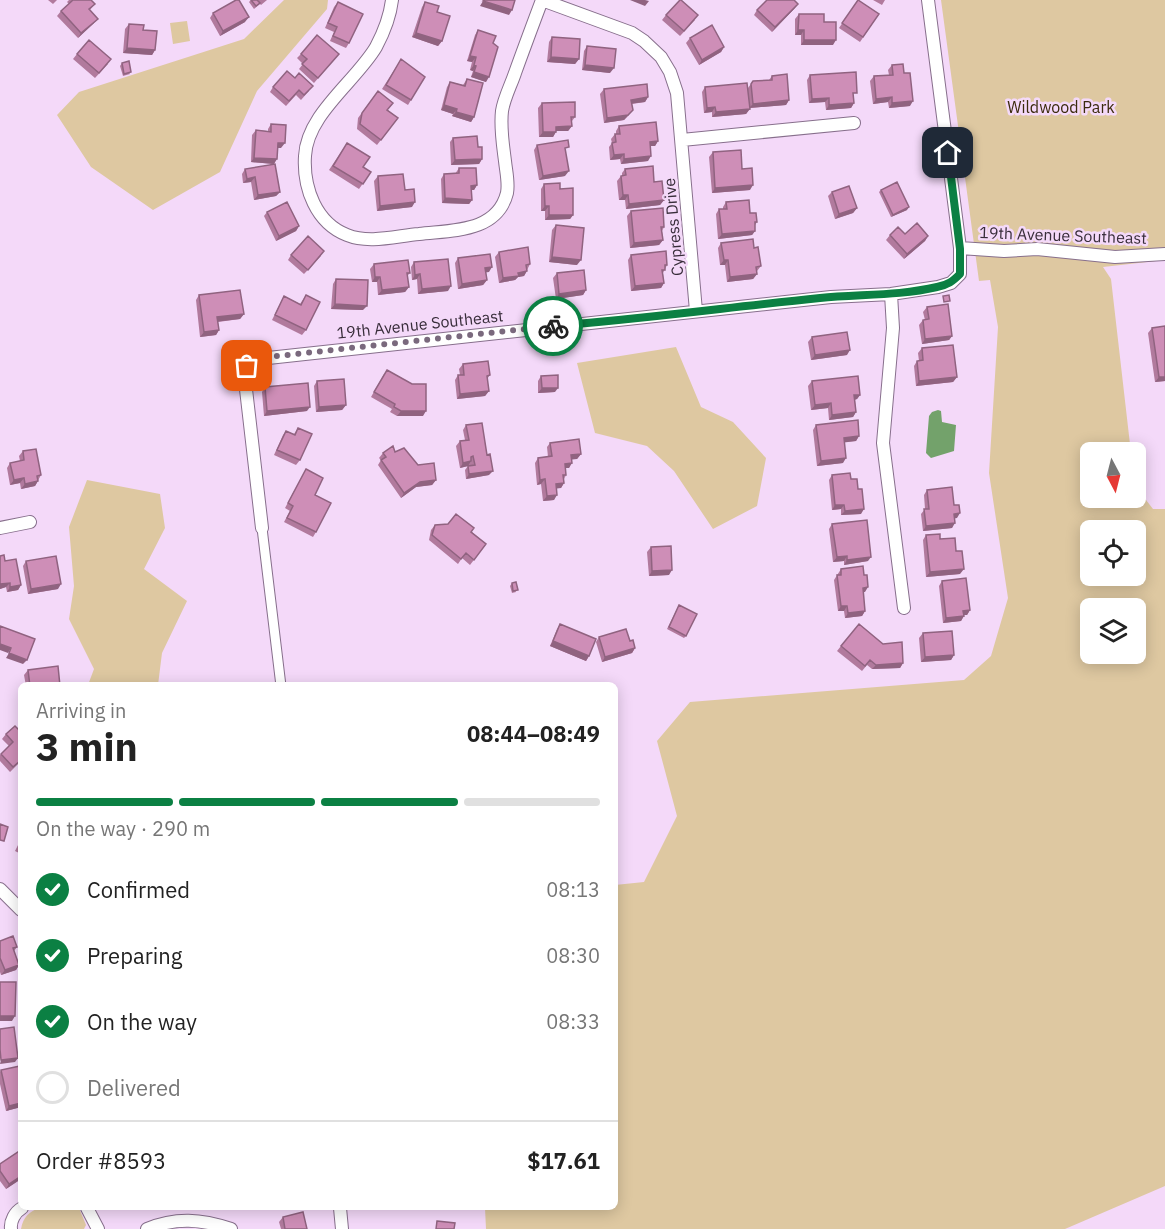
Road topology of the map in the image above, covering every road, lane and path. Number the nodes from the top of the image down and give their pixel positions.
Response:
1 (392, 0) edge
2 (542, 0) edge
3 (928, 0) edge
4 (854, 123) dead end
5 (682, 140) junction
6 (960, 249) junction
7 (1165, 254) edge
8 (891, 294) junction
9 (696, 311) junction
10 (30, 522) dead end
11 (0, 528) edge
12 (262, 528) joint
13 (904, 608) dead end
14 (281, 682) edge
15 (0, 889) edge
16 (18, 907) edge
17 (18, 1210) edge
18 (88, 1210) edge
19 (339, 1210) edge
20 (11, 1229) edge
21 (98, 1229) edge
22 (147, 1229) edge
23 (231, 1229) edge
24 (342, 1229) edge

1 - 2 street
2 - 5 street, Cypress Drive
3 - 6 street
4 - 5 street
5 - 9 street, Cypress Drive
6 - 7 street, 19th Avenue Southeast
6 - 8 street, 19th Avenue Southeast
8 - 9 street, 19th Avenue Southeast
8 - 13 street
9 - 12 street, 19th Avenue Southeast
10 - 11 street
12 - 14 street
15 - 16 street
17 - 20 street
18 - 21 street
19 - 24 street
22 - 23 street

